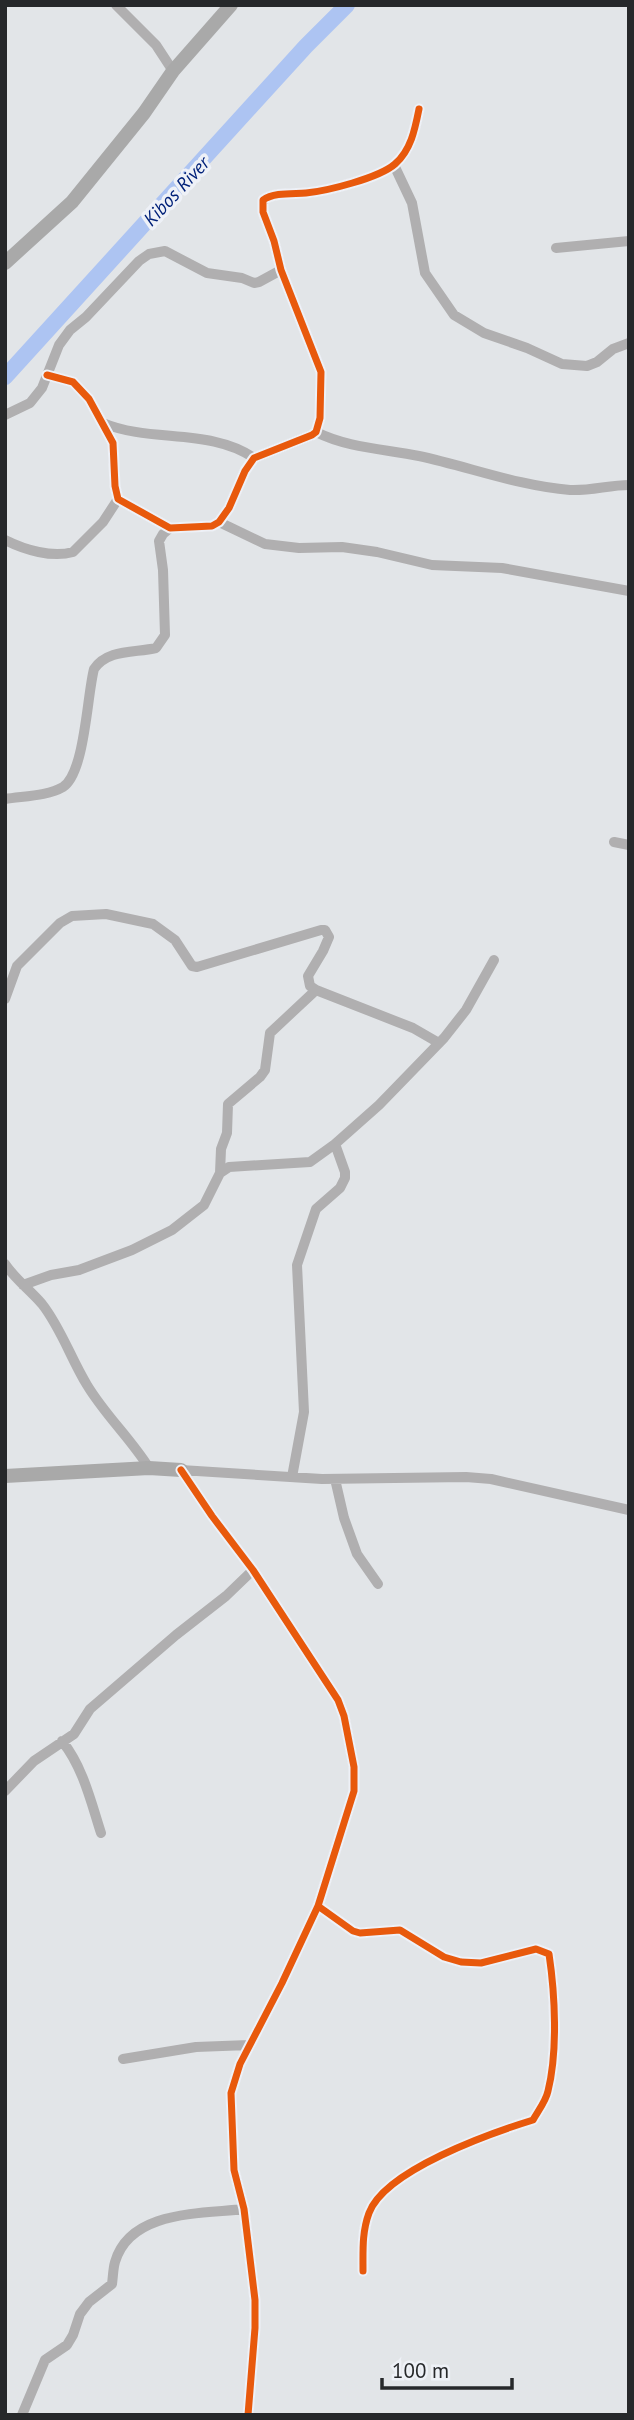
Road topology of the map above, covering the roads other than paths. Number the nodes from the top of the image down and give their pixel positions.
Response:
1 (116, 5) edge
2 (231, 5) edge
3 (173, 71) junction
4 (419, 110) dead end
5 (394, 165) junction
6 (629, 241) edge
7 (556, 248) dead end
8 (5, 263) edge
9 (281, 270) junction
10 (629, 343) edge
11 (47, 375) junction
12 (5, 415) edge
13 (103, 423) junction
14 (316, 432) junction
15 (254, 458) junction
16 (629, 485) edge
17 (118, 499) junction
18 (219, 522) junction
19 (170, 528) junction
20 (5, 540) edge
21 (629, 591) edge
22 (5, 799) edge
23 (614, 842) dead end
24 (629, 845) edge
25 (494, 960) dead end
26 (316, 990) junction
27 (5, 999) edge
28 (439, 1043) junction
29 (335, 1144) junction
30 (220, 1173) junction
31 (7, 1270) edge
32 (23, 1285) junction
33 (149, 1468) junction
34 (181, 1470) junction
35 (5, 1476) edge
36 (292, 1477) junction
37 (335, 1479) junction
38 (629, 1510) edge
39 (253, 1570) junction
40 (378, 1584) dead end
41 (62, 1741) junction
42 (5, 1791) edge
43 (100, 1833) dead end
44 (318, 1906) junction
45 (249, 2045) junction
46 (124, 2059) dead end
47 (243, 2209) junction
48 (363, 2271) dead end
49 (22, 2415) edge
50 (248, 2415) edge

1 - 3 street
2 - 3 main road
3 - 8 main road
4 - 5 street
5 - 9 street
5 - 10 street
6 - 7 street
9 - 11 street
9 - 14 street
11 - 12 street
11 - 13 street
13 - 15 street
13 - 17 street
14 - 15 street
14 - 16 street
15 - 18 street
17 - 19 street
17 - 20 street
18 - 19 street
18 - 21 street
19 - 22 street
23 - 24 street
25 - 28 street
26 - 27 street
26 - 28 street
26 - 30 street
28 - 29 street
29 - 30 street
29 - 36 street
30 - 32 street
31 - 32 street
32 - 33 street
33 - 34 main road
33 - 35 main road
34 - 36 street
34 - 39 street
36 - 37 street
37 - 38 street
37 - 40 street
39 - 41 street
39 - 44 street
41 - 42 street
41 - 43 street
44 - 45 street
44 - 48 street
45 - 46 street
45 - 47 street
47 - 49 street
47 - 50 street

